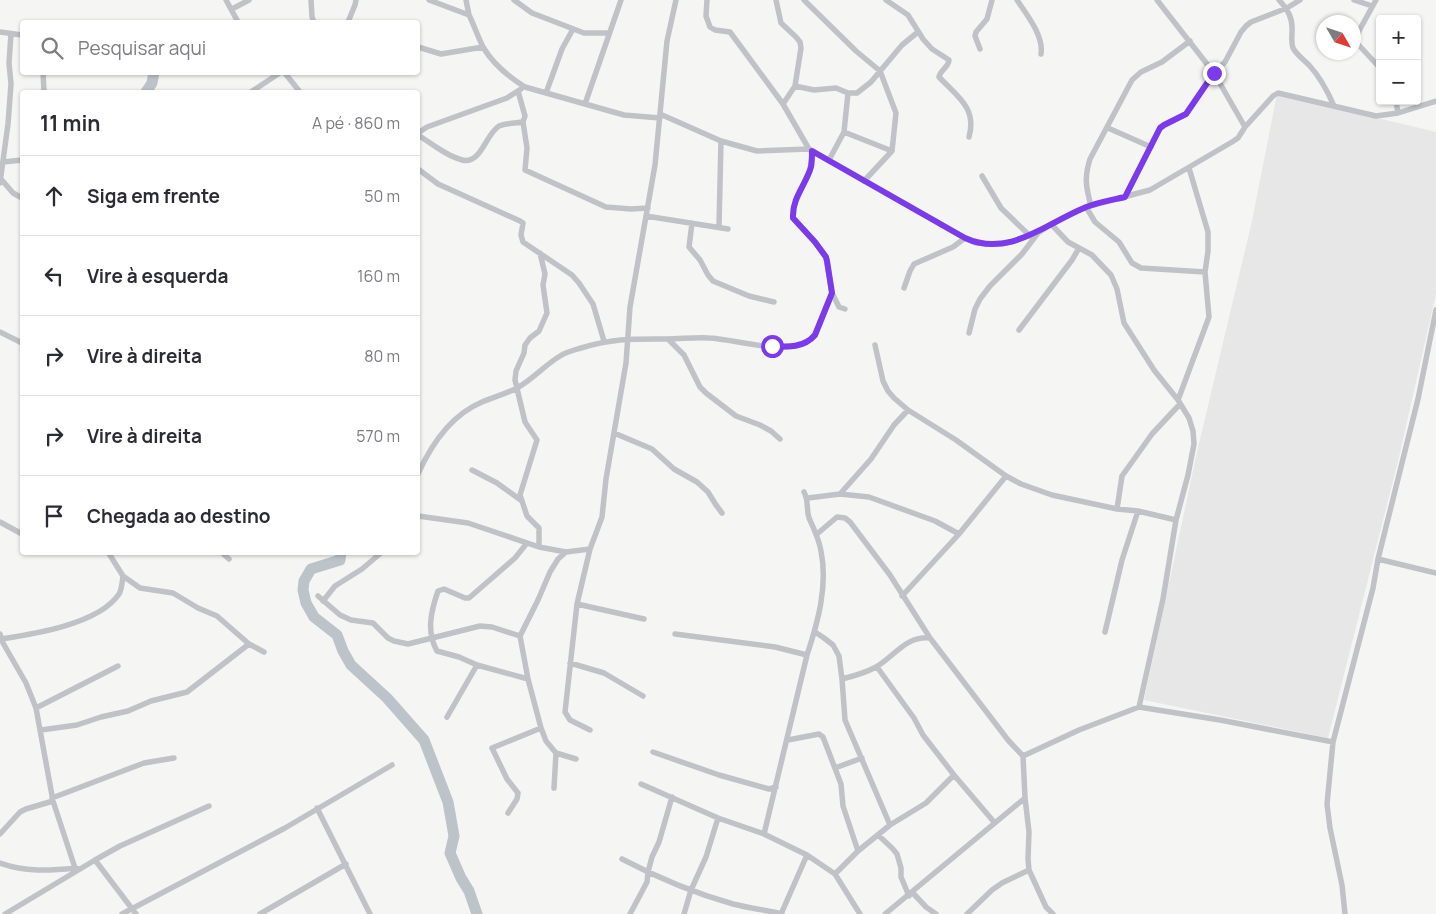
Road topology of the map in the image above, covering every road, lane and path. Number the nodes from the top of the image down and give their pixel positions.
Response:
1 (226, 0) edge
2 (249, 0) edge
3 (311, 0) edge
4 (356, 0) edge
5 (430, 0) edge
6 (466, 0) edge
7 (514, 0) edge
8 (621, 0) edge
9 (676, 0) edge
10 (707, 0) edge
11 (776, 0) edge
12 (804, 0) edge
13 (886, 0) edge
14 (992, 0) edge
15 (1017, 0) edge
16 (1157, 0) edge
17 (1279, 0) edge
18 (1300, 0) edge
19 (1354, 0) edge
20 (1374, 3) edge
21 (1287, 8) junction
22 (232, 9) junction
23 (469, 15) junction
24 (237, 20) edge
25 (313, 20) edge
26 (349, 20) edge
27 (573, 29) junction
28 (0, 32) edge
29 (609, 32) junction
30 (918, 32) junction
31 (10, 34) junction
32 (20, 35) edge
33 (1190, 41) junction
34 (420, 47) edge
35 (483, 47) junction
36 (980, 49) dead end
37 (1041, 54) dead end
38 (1376, 63) edge
39 (880, 71) junction
40 (1214, 73) junction
41 (43, 75) edge
42 (277, 75) edge
43 (285, 75) edge
44 (795, 86) junction
45 (525, 87) junction
46 (44, 90) edge
47 (253, 90) edge
48 (298, 90) edge
49 (518, 91) junction
50 (546, 93) junction
51 (848, 93) junction
52 (1436, 101) edge
53 (585, 104) junction
54 (783, 104) junction
55 (1397, 105) edge
56 (1334, 106) junction
57 (1398, 113) junction
58 (660, 116) junction
59 (522, 122) junction
60 (1246, 127) junction
61 (1108, 128) junction
62 (420, 132) edge
63 (844, 132) junction
64 (420, 135) edge
65 (969, 137) dead end
66 (721, 141) junction
67 (1150, 147) junction
68 (811, 150) junction
69 (892, 151) junction
70 (20, 160) edge
71 (829, 160) junction
72 (3, 162) junction
73 (1189, 168) junction
74 (420, 170) edge
75 (982, 176) dead end
76 (864, 180) junction
77 (0, 181) edge
78 (20, 197) edge
79 (1125, 197) junction
80 (1088, 206) junction
81 (648, 208) junction
82 (646, 216) junction
83 (692, 223) junction
84 (1051, 224) junction
85 (719, 226) junction
86 (728, 229) dead end
87 (1038, 233) junction
88 (1029, 235) junction
89 (965, 238) junction
90 (1078, 248) junction
91 (540, 253) junction
92 (1205, 272) junction
93 (904, 288) dead end
94 (832, 293) junction
95 (774, 302) dead end
96 (845, 309) dead end
97 (1436, 310) edge
98 (1019, 330) dead end
99 (0, 332) edge
100 (969, 333) dead end
101 (627, 338) junction
102 (668, 339) junction
103 (604, 341) junction
104 (20, 342) edge
105 (875, 346) dead end
106 (517, 388) junction
107 (1179, 402) junction
108 (908, 410) junction
109 (614, 433) junction
110 (780, 439) dead end
111 (420, 460) edge
112 (472, 470) dead end
113 (1006, 476) junction
114 (804, 492) dead end
115 (840, 494) junction
116 (808, 498) junction
117 (522, 500) junction
118 (1117, 509) junction
119 (1138, 511) junction
120 (722, 513) dead end
121 (420, 516) edge
122 (1176, 520) junction
123 (0, 522) edge
124 (20, 533) edge
125 (817, 534) junction
126 (959, 534) junction
127 (527, 543) junction
128 (539, 547) junction
129 (590, 549) junction
130 (566, 552) junction
131 (110, 555) edge
132 (226, 555) edge
133 (378, 555) edge
134 (229, 558) dead end
135 (1378, 559) junction
136 (1436, 573) edge
137 (122, 576) junction
138 (318, 596) dead end
139 (902, 596) junction
140 (324, 601) junction
141 (577, 604) junction
142 (644, 619) dead end
143 (815, 632) junction
144 (1105, 632) dead end
145 (675, 634) dead end
146 (520, 636) junction
147 (930, 638) junction
148 (431, 639) junction
149 (1, 641) edge
150 (249, 644) junction
151 (264, 652) dead end
152 (807, 655) junction
153 (570, 663) junction
154 (118, 666) dead end
155 (477, 666) junction
156 (877, 667) junction
157 (528, 679) junction
158 (842, 679) junction
159 (643, 696) dead end
160 (1139, 707) junction
161 (36, 708) junction
162 (447, 718) dead end
163 (541, 728) junction
164 (41, 730) junction
165 (590, 730) dead end
166 (788, 740) junction
167 (1333, 742) junction
168 (653, 752) dead end
169 (556, 754) junction
170 (1023, 756) junction
171 (174, 758) dead end
172 (862, 758) junction
173 (576, 759) dead end
174 (392, 764) dead end
175 (835, 768) junction
176 (954, 775) junction
177 (641, 784) dead end
178 (554, 788) dead end
179 (776, 788) junction
180 (769, 789) junction
181 (672, 796) junction
182 (775, 796) junction
183 (1025, 798) junction
184 (53, 800) junction
185 (209, 806) dead end
186 (316, 808) junction
187 (508, 812) dead end
188 (718, 818) junction
189 (994, 822) junction
190 (890, 825) junction
191 (0, 834) edge
192 (764, 834) junction
193 (878, 835) junction
194 (858, 851) junction
195 (807, 855) junction
196 (622, 859) dead end
197 (95, 860) junction
198 (0, 862) edge
199 (346, 864) junction
200 (78, 869) junction
201 (1030, 870) junction
202 (648, 872) junction
203 (835, 874) junction
204 (691, 890) junction
205 (910, 894) junction
206 (132, 908) junction
207 (753, 911) edge
208 (6, 914) edge
209 (122, 914) edge
210 (136, 914) edge
211 (260, 914) edge
212 (370, 914) edge
213 (630, 914) edge
214 (684, 914) edge
215 (781, 914) edge
216 (860, 914) edge
217 (885, 914) edge
218 (936, 914) edge
219 (967, 914) edge
220 (1054, 914) edge
221 (1345, 914) edge

1 - 22 street
2 - 22 street
3 - 25 street
4 - 26 street
5 - 23 street
6 - 23 street
7 - 27 street
8 - 29 street
9 - 58 street
10 - 54 street
11 - 44 street
12 - 39 street
13 - 30 street
14 - 36 street
15 - 37 street
16 - 33 street
17 - 21 street
18 - 21 street
19 - 20 street
20 - 38 street
21 - 40 street
21 - 56 street
22 - 24 street
23 - 35 street
27 - 29 street
27 - 50 street
28 - 31 street
29 - 53 street
30 - 39 street
30 - 65 street
31 - 32 street
31 - 72 street
33 - 40 street
33 - 61 street
34 - 35 street
35 - 45 street
39 - 51 street
39 - 69 street
40 - 60 street
40 - 67 street
41 - 46 street
42 - 47 street
43 - 48 street
44 - 51 street
44 - 54 street
45 - 49 street
45 - 50 street
49 - 59 street
49 - 62 street
50 - 53 street
51 - 63 street
52 - 57 street
53 - 58 street
54 - 68 street
55 - 57 street
56 - 57 street
56 - 60 street
58 - 66 street
58 - 81 street
59 - 64 street
59 - 81 street
60 - 73 street
61 - 67 street
61 - 80 street
63 - 69 street
63 - 71 street
66 - 68 street
66 - 85 street
67 - 79 street
68 - 71 street
68 - 94 street
69 - 76 street
70 - 72 street
71 - 76 street
72 - 77 street
73 - 79 street
73 - 92 street
74 - 91 street
75 - 88 street
76 - 89 street
77 - 78 street
79 - 80 street
80 - 84 street
80 - 92 street
81 - 82 street
82 - 83 street
82 - 101 street
83 - 85 street
83 - 95 street
84 - 87 street
84 - 90 street
85 - 86 street
87 - 88 street
87 - 100 street
88 - 89 street
89 - 93 street
90 - 98 street
90 - 107 street
91 - 103 street
91 - 106 street
92 - 107 street
94 - 96 street
94 - 102 street
97 - 135 street
99 - 104 street
101 - 102 street
101 - 103 street
101 - 109 street
102 - 110 street
103 - 106 street
105 - 108 street
106 - 111 street
106 - 117 street
107 - 118 street
107 - 122 street
108 - 113 street
108 - 115 street
109 - 120 street
109 - 129 street
112 - 117 street
113 - 118 street
113 - 126 street
114 - 116 street
115 - 116 street
115 - 126 street
116 - 125 street
117 - 128 street
118 - 119 street
119 - 122 street
119 - 144 street
121 - 127 street
122 - 160 street
123 - 124 street
125 - 139 street
125 - 143 street
126 - 139 street
127 - 128 street
127 - 148 street
128 - 130 street
129 - 130 street
129 - 141 street
130 - 146 street
131 - 137 street
132 - 134 street
133 - 140 street
135 - 136 street
135 - 167 street
137 - 149 street
137 - 150 street
138 - 140 street
139 - 147 street
140 - 148 street
141 - 142 street
141 - 153 street
143 - 152 street
143 - 158 street
145 - 152 street
146 - 148 street
146 - 157 street
147 - 156 street
147 - 170 street
148 - 155 street
149 - 161 street
150 - 151 street
150 - 164 street
152 - 166 street
153 - 159 street
153 - 165 street
154 - 161 street
155 - 157 street
155 - 162 street
156 - 158 street
156 - 176 street
157 - 163 street
158 - 172 street
160 - 167 street
160 - 170 street
161 - 164 street
163 - 169 street
163 - 187 street
164 - 184 street
166 - 175 street
166 - 179 street
167 - 221 street
168 - 180 street
169 - 173 street
169 - 178 street
170 - 183 street
171 - 184 street
172 - 175 street
172 - 190 street
174 - 186 street
175 - 194 street
176 - 189 street
176 - 190 street
177 - 181 street
179 - 180 street
179 - 182 street
180 - 182 street
181 - 188 street
181 - 202 street
182 - 192 street
183 - 189 street
183 - 201 street
184 - 191 street
184 - 200 street
185 - 197 street
186 - 199 street
186 - 206 street
188 - 192 street
188 - 204 street
189 - 205 street
190 - 193 street
192 - 195 street
193 - 194 street
193 - 205 street
194 - 203 street
195 - 203 street
195 - 215 street
196 - 202 street
197 - 200 street
197 - 206 street
198 - 200 street
199 - 211 street
199 - 212 street
200 - 208 street
201 - 219 street
201 - 220 street
202 - 204 street
202 - 213 street
203 - 216 street
204 - 207 street
204 - 214 street
205 - 217 street
205 - 218 street
206 - 209 street
206 - 210 street
207 - 215 street

